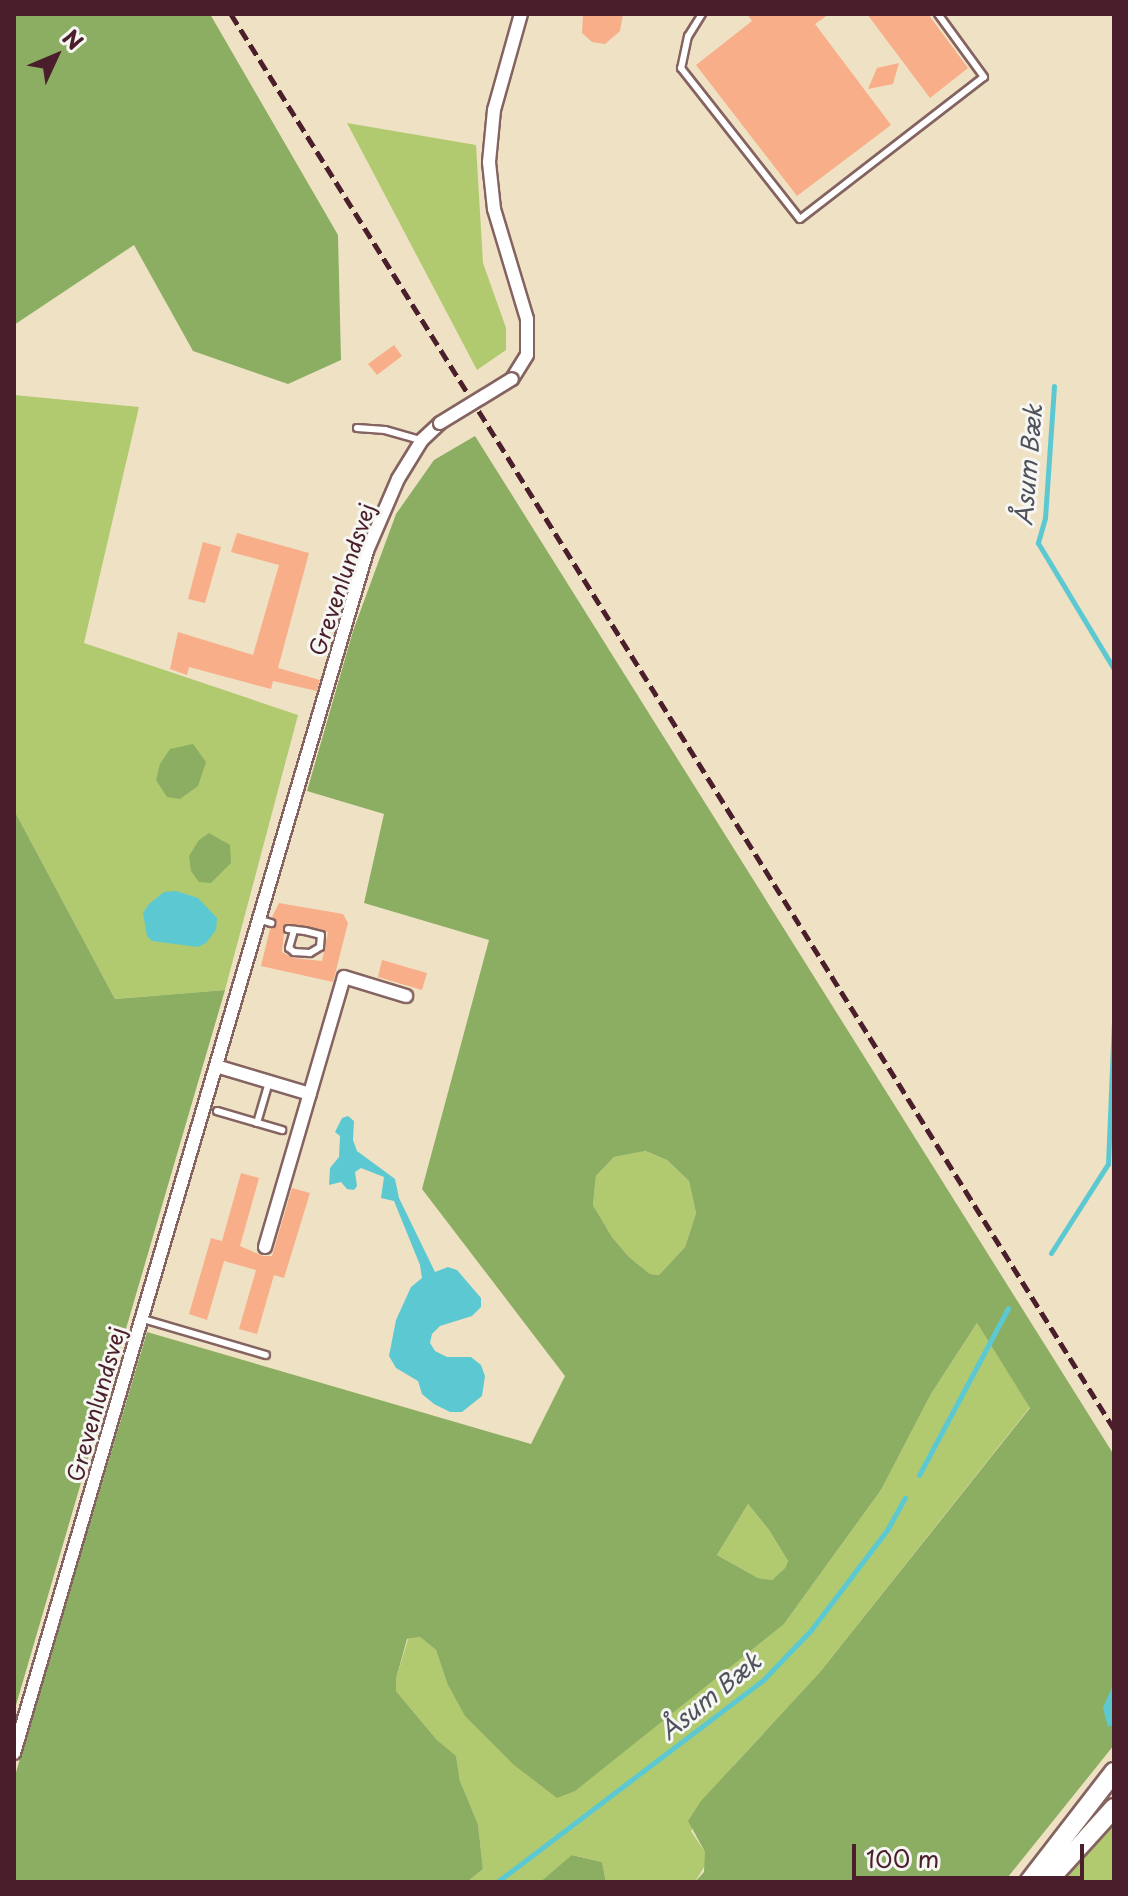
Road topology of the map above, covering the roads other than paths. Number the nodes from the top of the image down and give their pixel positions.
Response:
1 (521, 14) edge
2 (702, 14) edge
3 (938, 14) edge
4 (357, 428) dead end
5 (422, 440) junction
6 (291, 929) joint
7 (406, 996) dead end
8 (216, 1066) junction
9 (269, 1082) junction
10 (310, 1094) junction
11 (217, 1111) dead end
12 (257, 1123) junction
13 (282, 1130) dead end
14 (265, 1247) dead end
15 (141, 1318) junction
16 (266, 1355) dead end
17 (14, 1753) edge
18 (1114, 1772) edge
19 (1114, 1808) edge
20 (1029, 1882) edge
21 (1047, 1882) edge

1 - 5 street, Grevenlundsvej, bridge
2 - 3 lane
4 - 5 lane
5 - 8 street, Grevenlundsvej
6 - 6 lane
7 - 10 street
8 - 9 street
8 - 15 street, Grevenlundsvej
9 - 10 street
9 - 12 lane
10 - 14 street
11 - 12 lane
12 - 13 lane
15 - 16 lane
15 - 17 street, Grevenlundsvej
18 - 20 main road
19 - 21 main road

